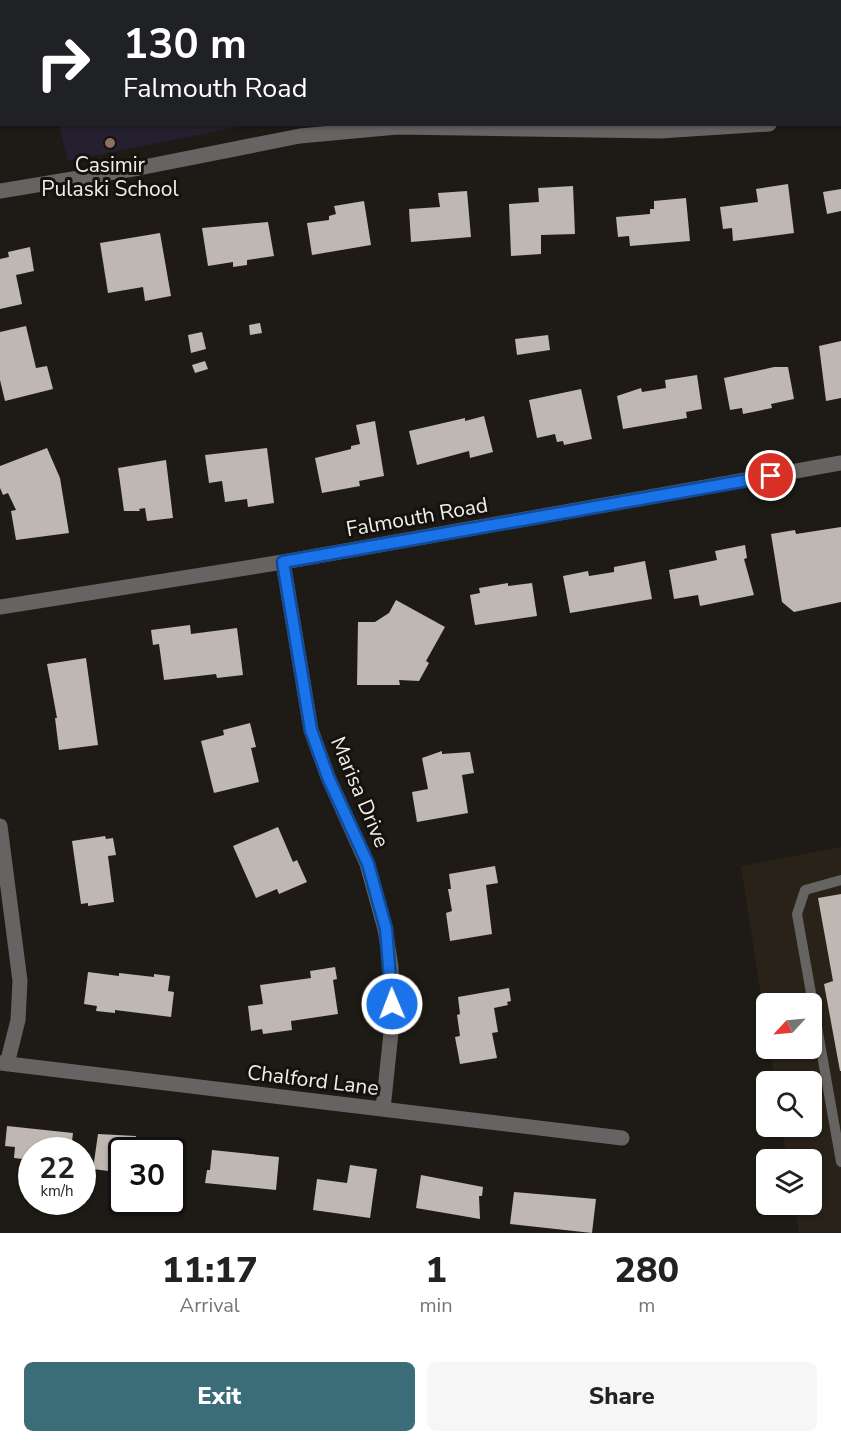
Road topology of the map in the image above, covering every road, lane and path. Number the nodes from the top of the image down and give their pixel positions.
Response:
1 (738, 126) edge
2 (599, 128) edge
3 (0, 191) edge
4 (841, 463) edge
5 (283, 562) junction
6 (0, 606) edge
7 (0, 826) edge
8 (841, 880) edge
9 (4, 1064) edge
10 (383, 1109) junction
11 (622, 1138) dead end
12 (841, 1162) edge

1 - 2 street
2 - 3 street
4 - 5 street, Falmouth Road
5 - 6 street, Falmouth Road
5 - 10 street, Marisa Drive
7 - 9 street
8 - 12 lane
9 - 10 street, Chalford Lane
10 - 11 street, Chalford Lane

